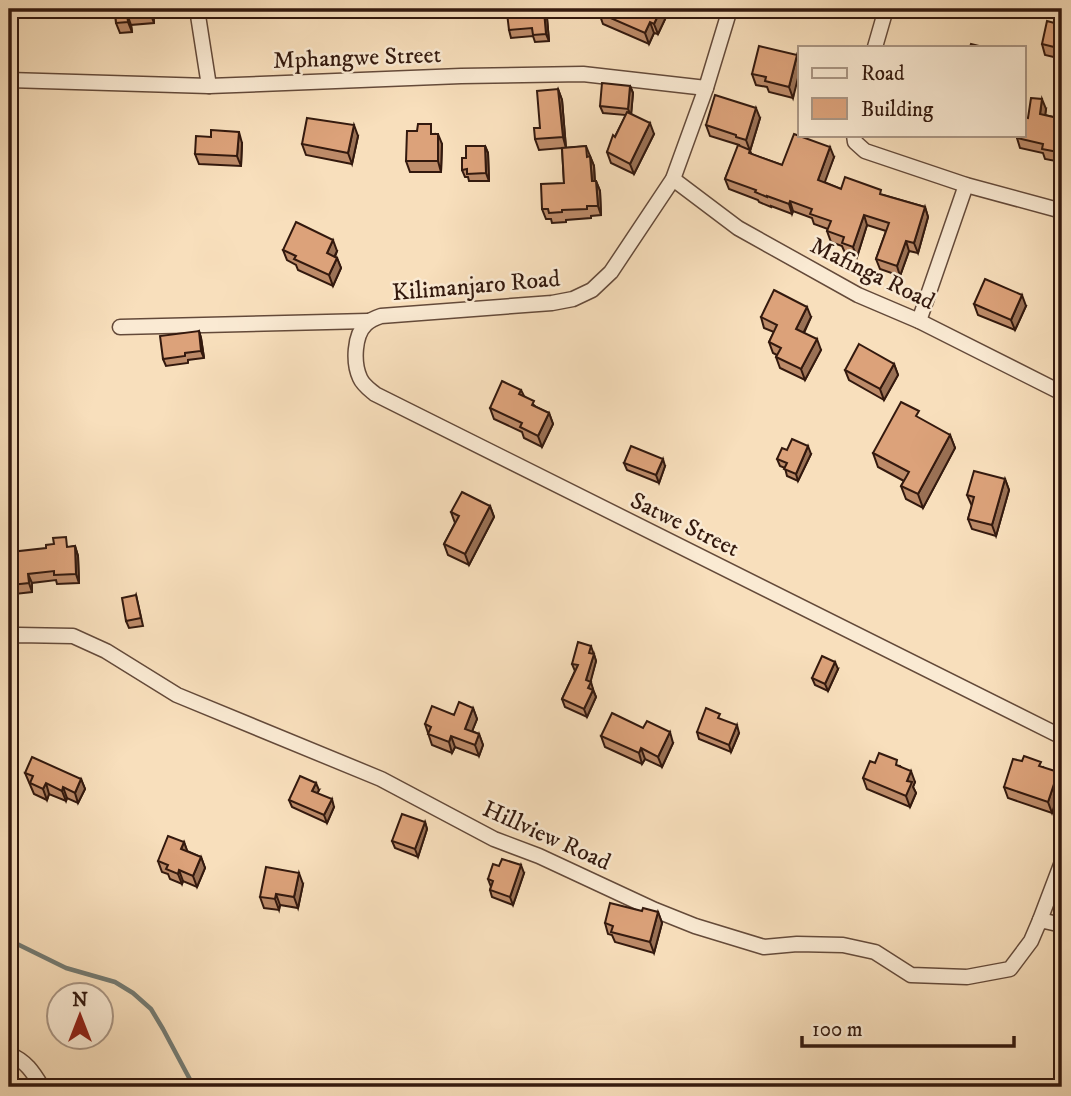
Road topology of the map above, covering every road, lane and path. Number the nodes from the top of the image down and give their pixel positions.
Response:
1 (197, 9) edge
2 (730, 9) edge
3 (886, 9) edge
4 (875, 46) edge
5 (9, 80) edge
6 (209, 86) junction
7 (706, 88) junction
8 (854, 136) edge
9 (673, 179) junction
10 (966, 185) junction
11 (1062, 211) edge
12 (374, 319) junction
13 (919, 321) junction
14 (120, 327) dead end
15 (1062, 393) edge
16 (9, 637) edge
17 (1062, 737) edge
18 (1062, 862) edge
19 (1040, 920) junction
20 (1062, 925) edge
21 (9, 1054) edge
22 (42, 1087) edge

1 - 6 street
2 - 7 street, Kilimanjaro Road
3 - 4 street
5 - 6 street, Mphangwe Street
6 - 7 street, Mphangwe Street
7 - 9 street, Kilimanjaro Road
8 - 10 street
9 - 12 street, Kilimanjaro Road
9 - 13 street, Mafinga Road
10 - 11 street
10 - 13 street
12 - 14 street, Kilimanjaro Road
12 - 17 street, Satwe Street
13 - 15 street, Mafinga Road
16 - 19 street, Hillview Road
18 - 19 street
19 - 20 street
21 - 22 street

